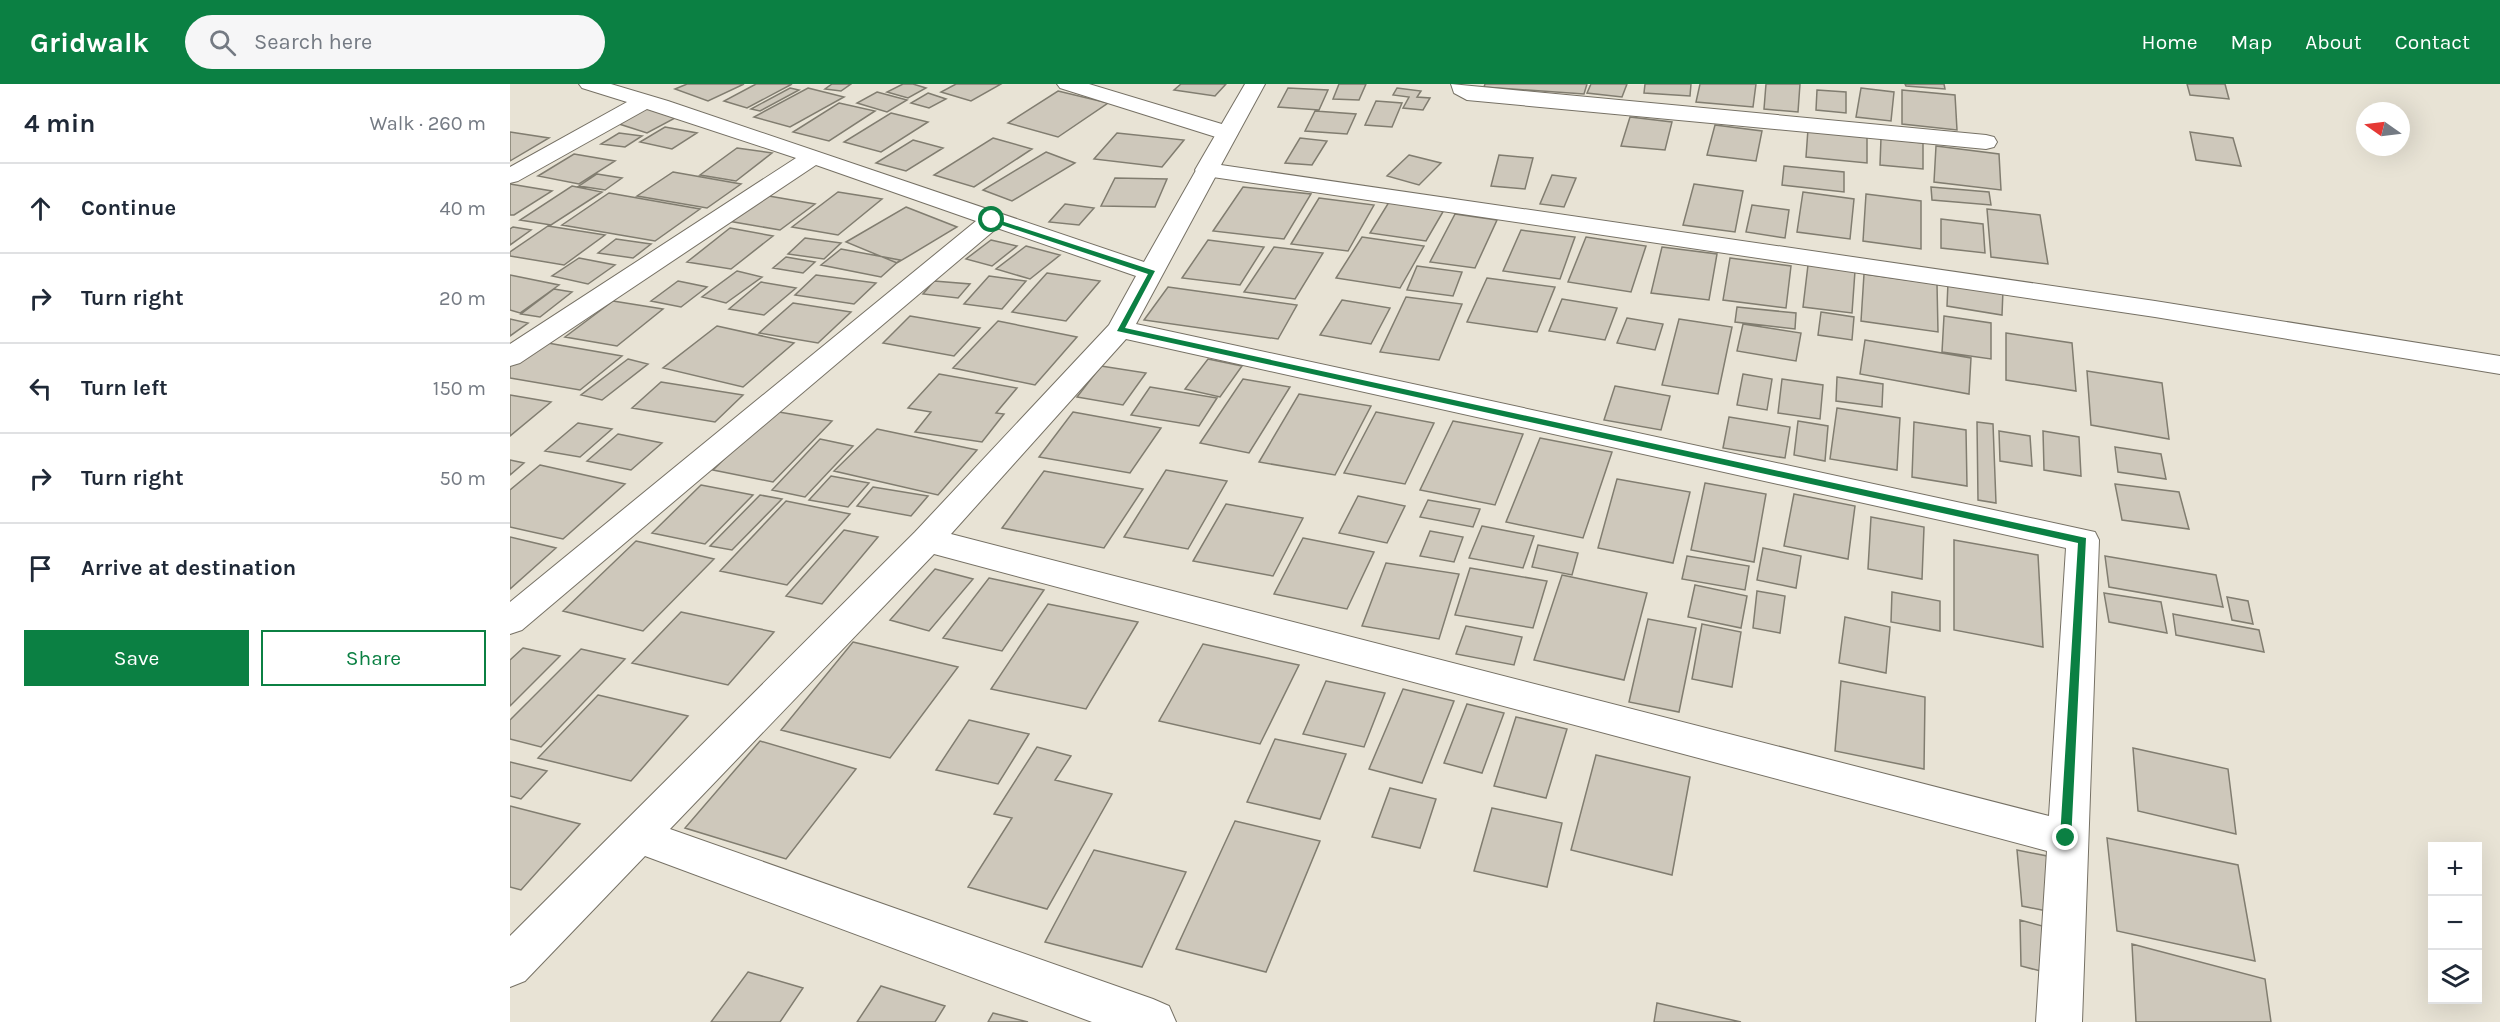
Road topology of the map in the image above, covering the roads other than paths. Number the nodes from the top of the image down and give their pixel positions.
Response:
1 (589, 84) edge
2 (1067, 84) edge
3 (1255, 84) edge
4 (1461, 84) edge
5 (645, 100) junction
6 (1227, 133) junction
7 (1986, 142) dead end
8 (814, 156) junction
9 (1207, 170) junction
10 (510, 176) edge
11 (992, 220) junction
12 (1152, 273) junction
13 (1120, 329) junction
14 (510, 357) edge
15 (2500, 365) edge
16 (927, 540) junction
17 (510, 621) edge
18 (636, 835) junction
19 (2066, 838) junction
20 (510, 966) edge
21 (1153, 1022) edge
22 (2059, 1022) edge

1 - 5 street
2 - 6 street
3 - 6 street
4 - 7 street
5 - 8 street
5 - 10 street
6 - 9 street
8 - 11 street
8 - 14 street
9 - 12 street
9 - 15 street
11 - 12 street
11 - 17 street
12 - 13 street
13 - 16 street
13 - 19 street
16 - 18 street
16 - 19 street
18 - 20 street
18 - 21 street
19 - 22 street

